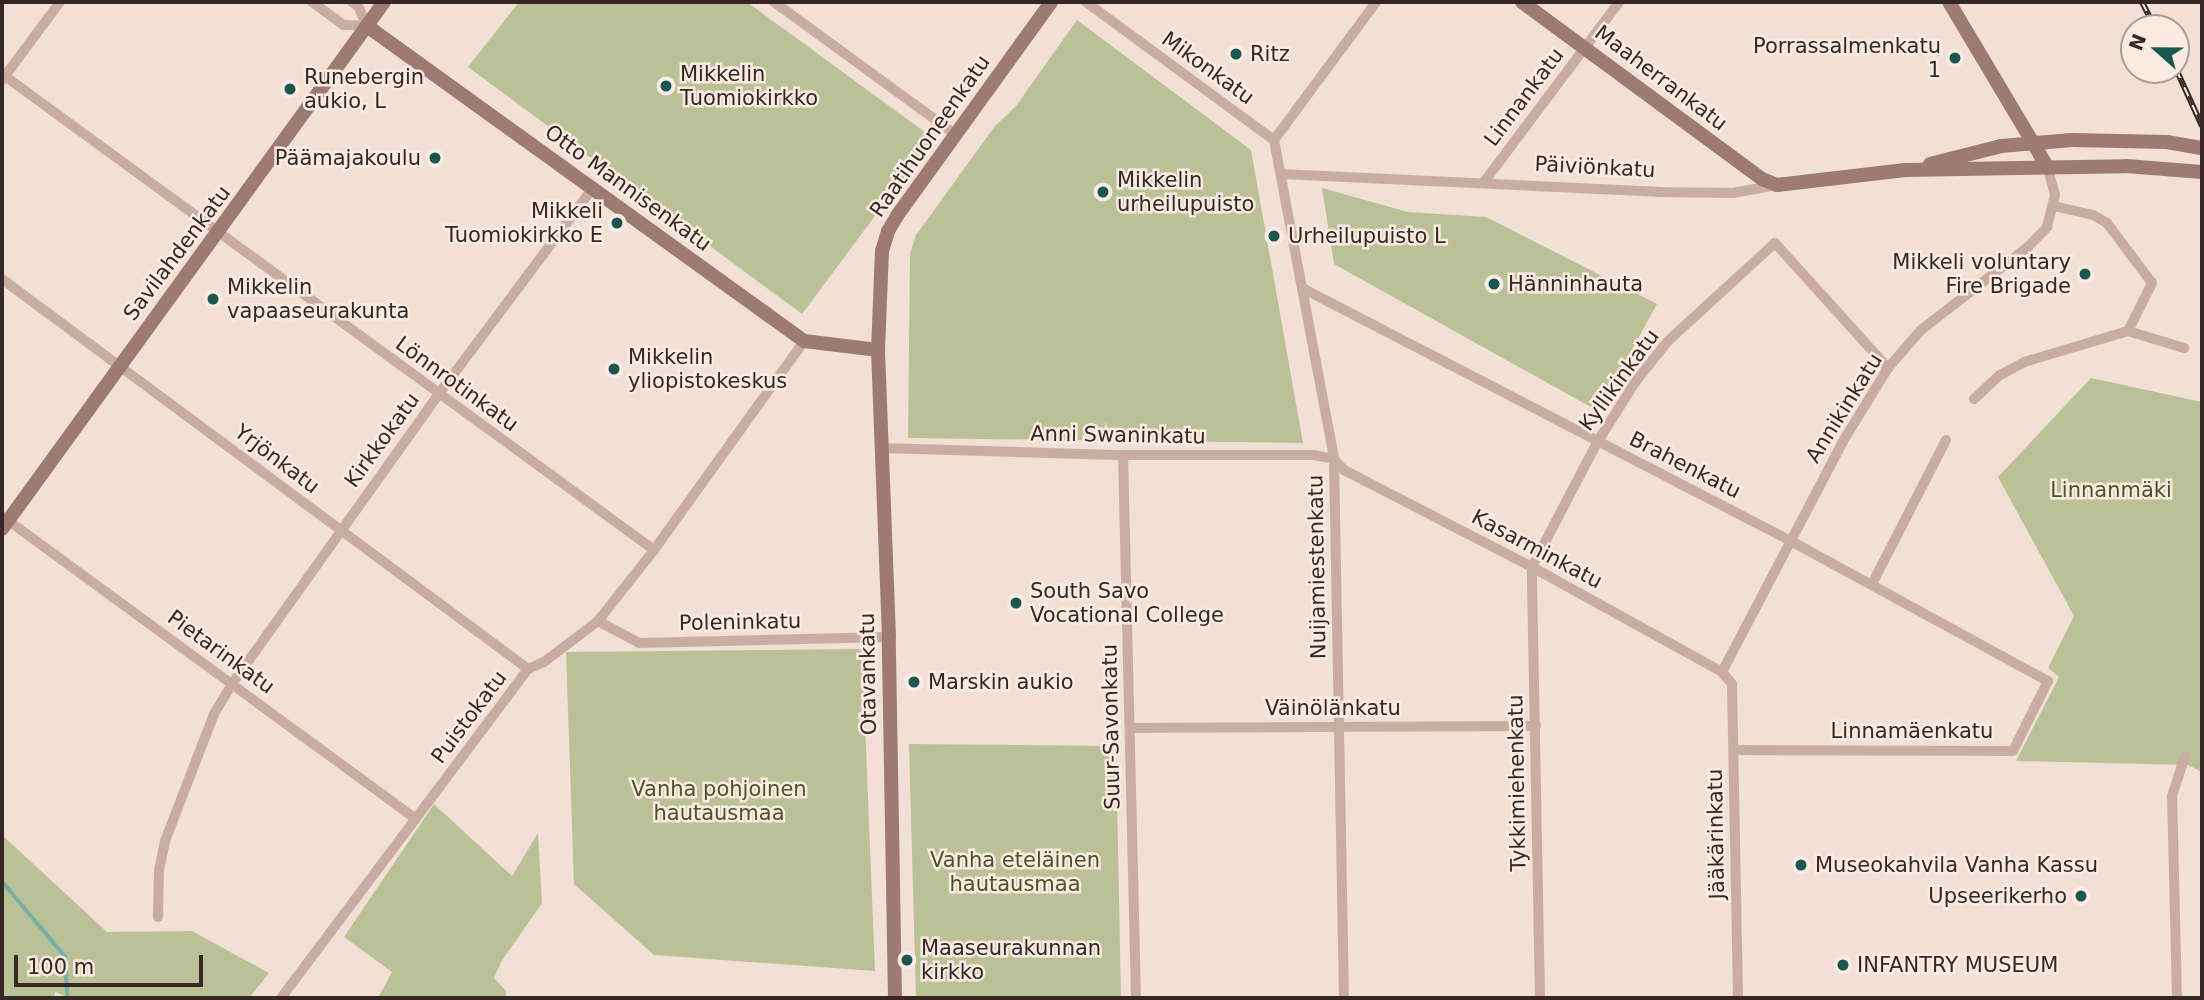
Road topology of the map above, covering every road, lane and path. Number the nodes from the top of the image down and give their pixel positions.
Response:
1 (60, 2) edge
2 (312, 2) edge
3 (352, 2) edge
4 (384, 2) edge
5 (774, 2) edge
6 (1051, 2) edge
7 (1086, 2) edge
8 (1376, 2) edge
9 (1522, 2) edge
10 (1619, 2) edge
11 (1950, 2) edge
12 (367, 26) junction
13 (1584, 48) junction
14 (3, 77) edge
15 (955, 134) junction
16 (1274, 141) junction
17 (2034, 143) junction
18 (2202, 148) edge
19 (2048, 167) junction
20 (1905, 170) junction
21 (2202, 172) edge
22 (1281, 174) junction
23 (1484, 182) junction
24 (1777, 185) junction
25 (593, 188) junction
26 (2054, 206) junction
27 (219, 233) junction
28 (2, 279) edge
29 (1302, 288) junction
30 (2128, 331) junction
31 (804, 341) junction
32 (2184, 348) dead end
33 (878, 350) junction
34 (120, 365) junction
35 (1888, 368) junction
36 (438, 395) junction
37 (1975, 400) dead end
38 (1945, 440) dead end
39 (1598, 441) junction
40 (882, 448) junction
41 (1123, 455) junction
42 (1334, 459) junction
43 (4, 522) edge
44 (340, 531) junction
45 (1789, 540) junction
46 (654, 550) junction
47 (1532, 567) junction
48 (1872, 584) junction
49 (598, 621) junction
50 (889, 637) junction
51 (528, 669) junction
52 (1722, 672) junction
53 (2048, 681) joint
54 (232, 684) junction
55 (1536, 726) junction
56 (1339, 727) junction
57 (1130, 728) junction
58 (1734, 750) junction
59 (2185, 756) dead end
60 (416, 819) junction
61 (158, 916) dead end
62 (281, 998) edge
63 (895, 998) edge
64 (1136, 998) edge
65 (1344, 998) edge
66 (1541, 998) edge
67 (1738, 998) edge
68 (2177, 998) edge

1 - 14 street
2 - 12 street
3 - 12 street
4 - 12 main road, Savilahdenkatu
5 - 15 street
6 - 15 main road, Raatihuoneenkatu
7 - 16 street, Mikonkatu
8 - 16 street
9 - 13 main road, Maaherrankatu
10 - 13 street, Linnankatu
11 - 17 main road
12 - 25 main road, Otto Mannisenkatu
12 - 27 main road, Savilahdenkatu
13 - 23 street, Linnankatu
13 - 24 main road, Maaherrankatu
14 - 27 street, Lönnrotinkatu
15 - 33 main road, Raatihuoneenkatu
16 - 22 street, Nuijamiestenkatu
17 - 18 main road, Päiviönkatu
17 - 19 main road
17 - 20 main road, Päiviönkatu
19 - 20 main road, Päiviönkatu
19 - 21 main road, Päiviönkatu
19 - 26 street
20 - 24 main road, Päiviönkatu
22 - 23 street, Päiviönkatu
22 - 29 street, Nuijamiestenkatu
23 - 24 street, Päiviönkatu
25 - 31 main road, Otto Mannisenkatu
25 - 36 street, Kirkkokatu
26 - 30 street
26 - 35 street, Annikinkatu
27 - 34 main road, Savilahdenkatu
27 - 36 street, Lönnrotinkatu
28 - 34 street, Yrjönkatu
29 - 39 street, Brahenkatu
29 - 42 street, Nuijamiestenkatu
30 - 32 street
30 - 37 street
31 - 33 main road, Otto Mannisenkatu
31 - 46 street, Puistokatu
33 - 40 main road, Otavankatu
34 - 43 main road, Savilahdenkatu
34 - 44 street, Yrjönkatu
35 - 39 street, Kyllikinkatu
35 - 45 street, Annikinkatu
36 - 44 street, Kirkkokatu
36 - 46 street, Lönnrotinkatu
38 - 48 street
39 - 45 street, Brahenkatu
39 - 47 street, Kyllikinkatu
40 - 41 street, Anni Swaninkatu
40 - 50 main road, Otavankatu
41 - 42 street, Anni Swaninkatu
41 - 57 street, Suur-Savonkatu
42 - 47 street, Kasarminkatu
42 - 56 street, Nuijamiestenkatu
43 - 54 street, Pietarinkatu
44 - 51 street, Yrjönkatu
44 - 54 street, Kirkkokatu
45 - 48 street, Brahenkatu
45 - 52 street, Annikinkatu
46 - 49 street, Puistokatu
47 - 52 street, Kasarminkatu
47 - 55 street, Tykkimiehenkatu
48 - 53 street, Brahenkatu
49 - 50 street, Poleninkatu
49 - 51 street, Puistokatu
50 - 63 main road, Otavankatu
51 - 60 street, Puistokatu
52 - 58 street, Jääkärinkatu
53 - 58 street, Linnamäenkatu
54 - 60 street, Pietarinkatu
54 - 61 street, Kirkkokatu
55 - 56 street, Väinölänkatu
55 - 66 street, Tykkimiehenkatu
56 - 57 street, Väinölänkatu
56 - 65 street, Nuijamiestenkatu
57 - 64 street, Suur-Savonkatu
58 - 67 street, Jääkärinkatu
59 - 68 street
60 - 62 street, Puistokatu

